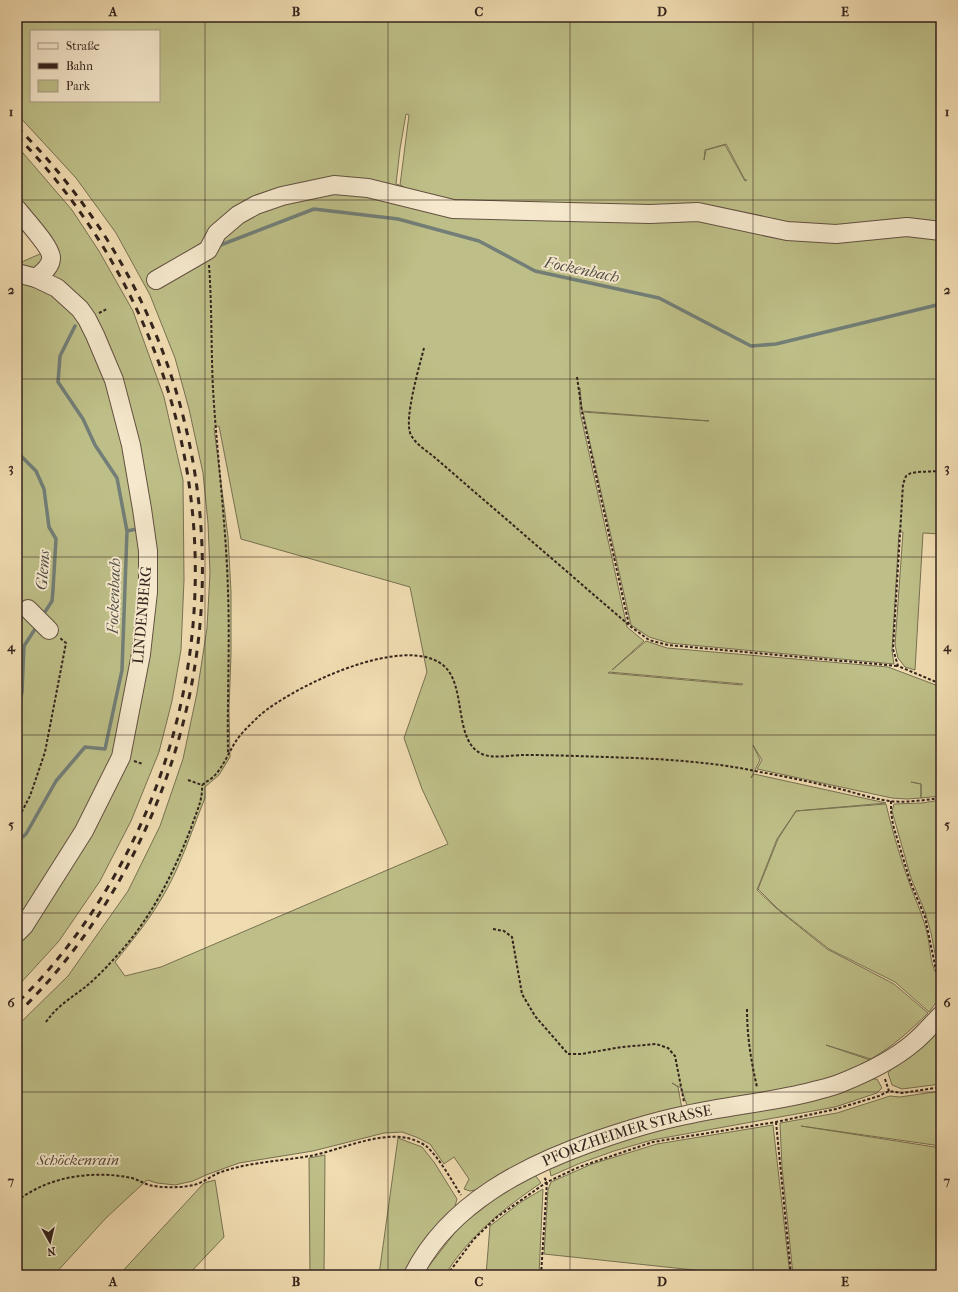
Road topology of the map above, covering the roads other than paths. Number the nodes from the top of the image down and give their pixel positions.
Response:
1 (17, 209) edge
2 (941, 232) edge
3 (17, 273) edge
4 (36, 278) junction
5 (156, 280) dead end
6 (28, 609) dead end
7 (49, 630) road end
8 (17, 933) edge
9 (941, 1015) edge
10 (413, 1275) edge

1 - 4 street
2 - 5 street
3 - 4 street, LINDENBERG
4 - 8 street, LINDENBERG
6 - 7 street
9 - 10 street, PFORZHEIMER STRASSE

